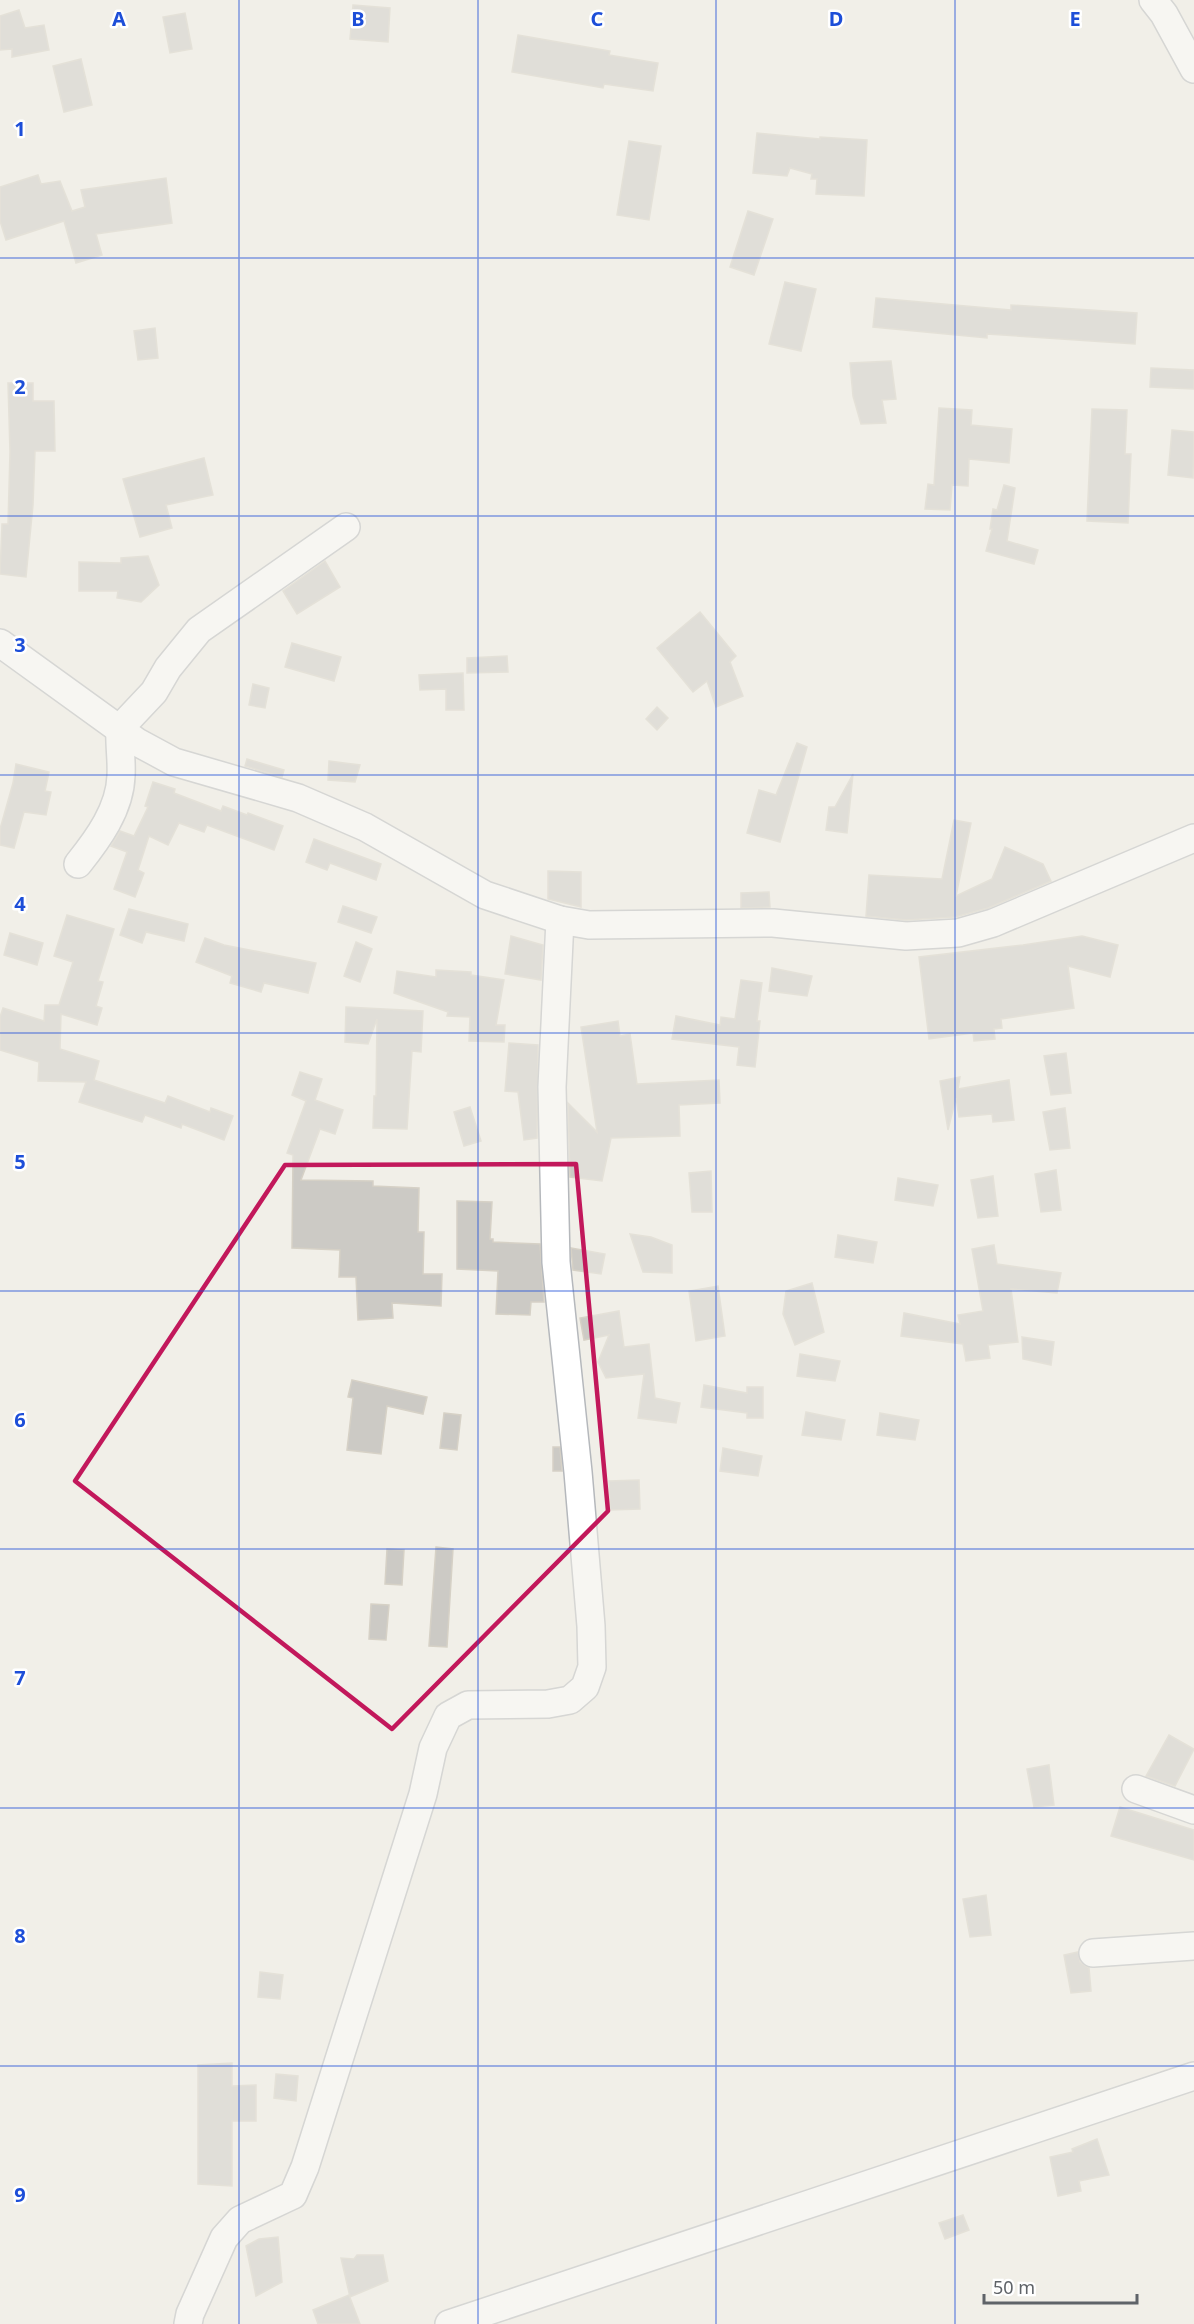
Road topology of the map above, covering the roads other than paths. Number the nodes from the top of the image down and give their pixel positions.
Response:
1 (1153, 0) edge
2 (1194, 69) edge
3 (346, 527) dead end
4 (0, 643) edge
5 (120, 728) junction
6 (1194, 838) edge
7 (78, 864) dead end
8 (560, 920) junction
9 (1136, 1789) dead end
10 (1194, 1810) edge
11 (1194, 1946) edge
12 (1093, 1953) dead end
13 (1194, 2076) edge
14 (188, 2324) edge
15 (449, 2324) edge

1 - 2 street
3 - 5 street
4 - 5 street
5 - 7 street
5 - 8 street
6 - 8 street
8 - 14 street
9 - 10 street
11 - 12 street
13 - 15 street

